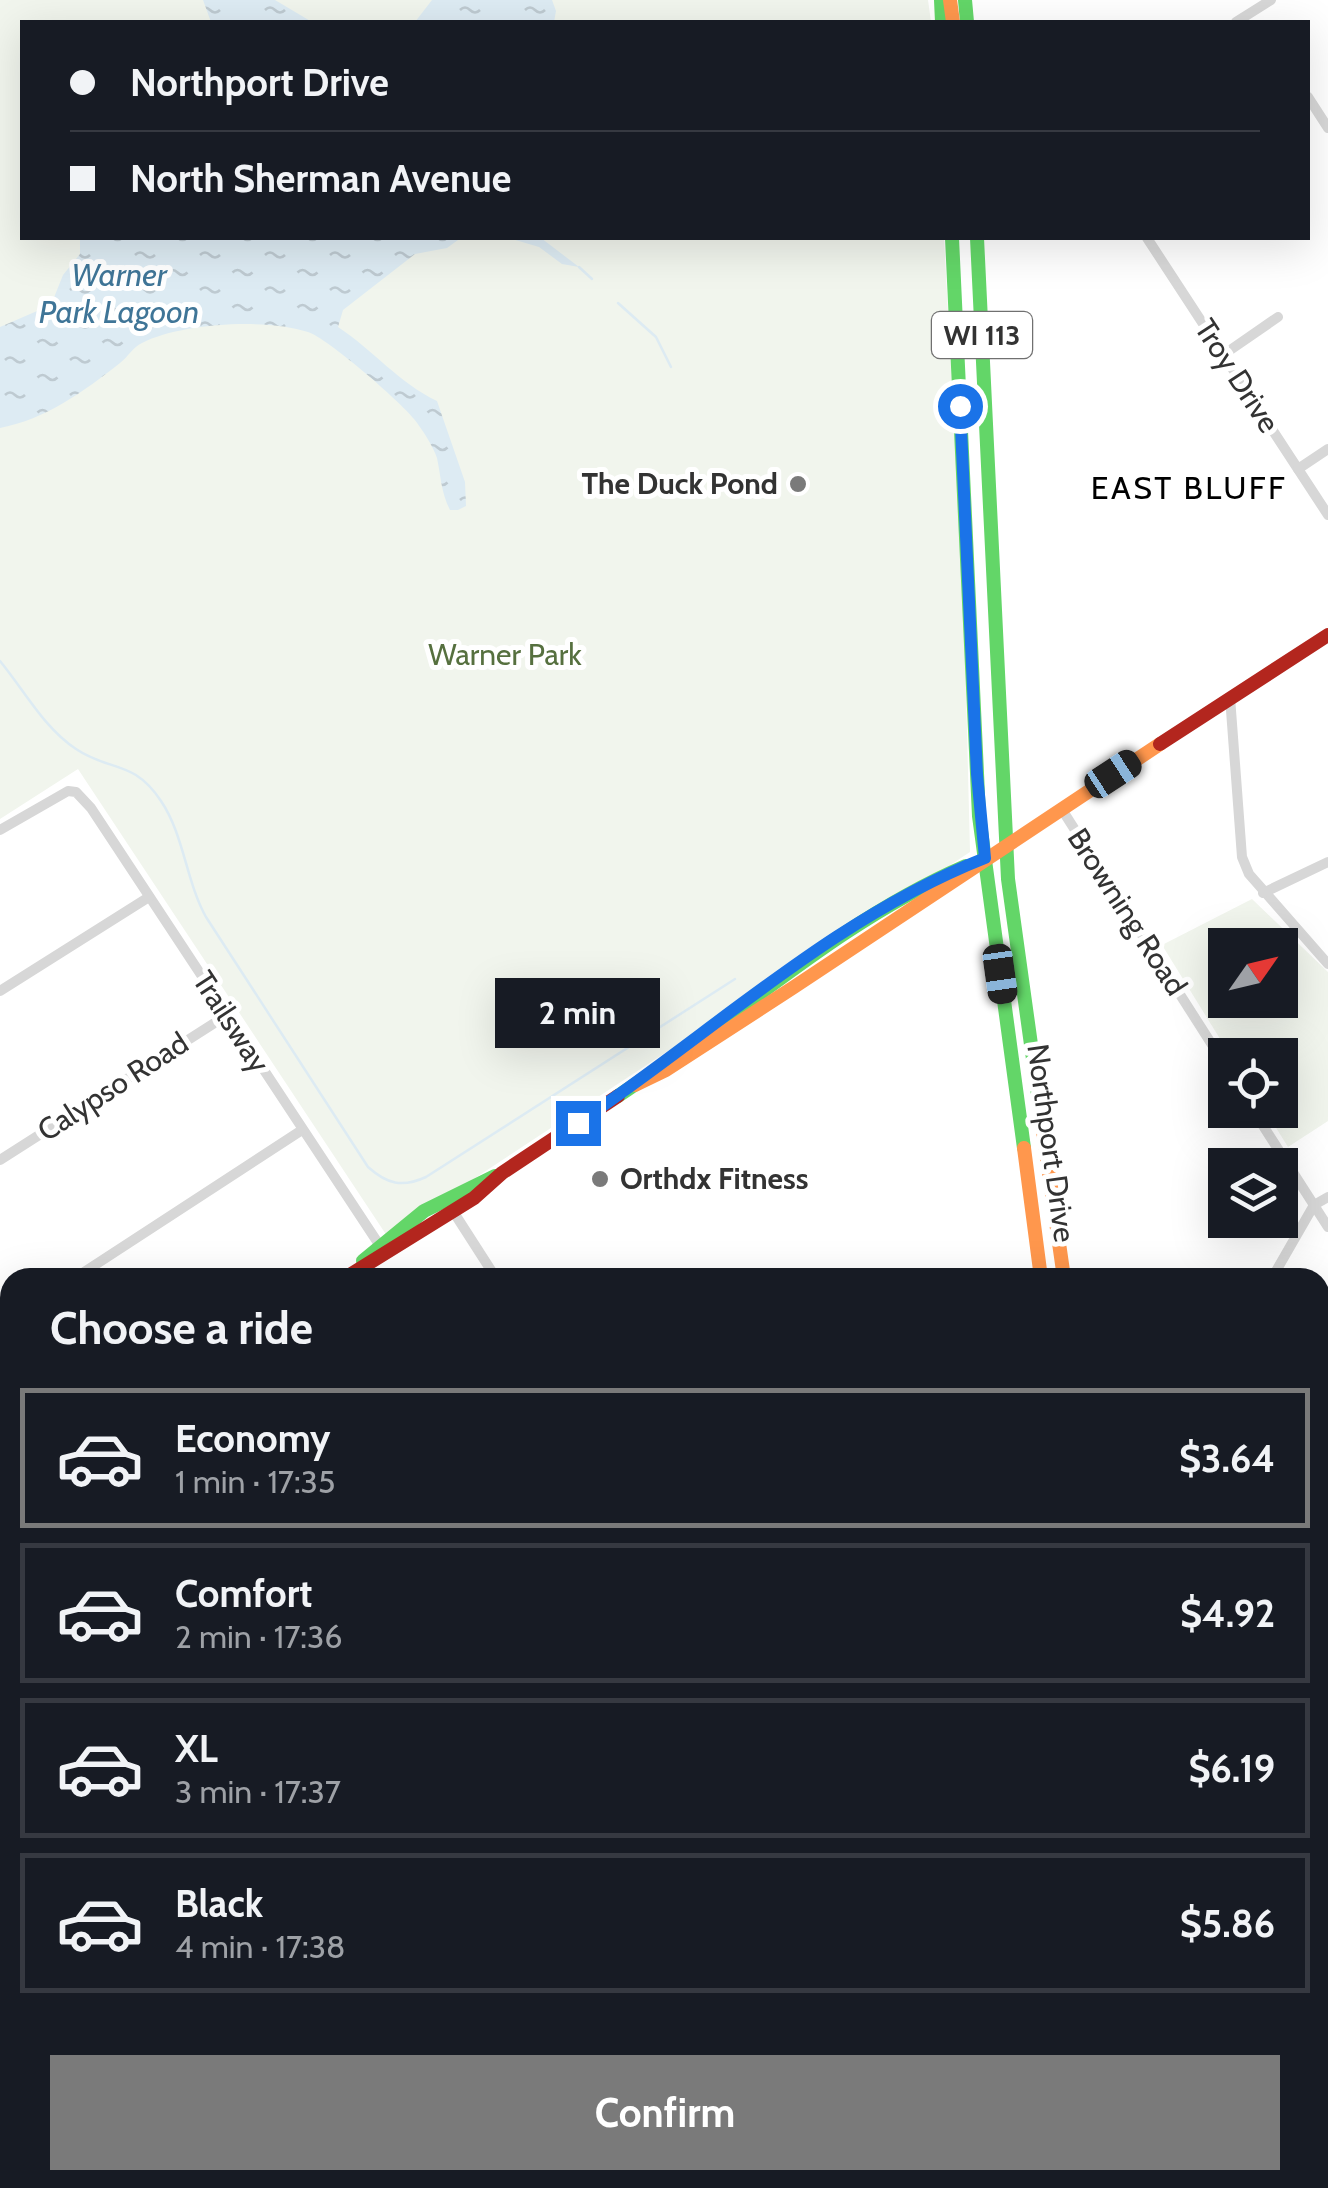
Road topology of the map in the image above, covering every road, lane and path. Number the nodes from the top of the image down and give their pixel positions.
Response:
1 (1271, 0) edge
2 (1253, 12) junction
3 (1239, 20) edge
4 (1259, 20) edge
5 (1310, 99) edge
6 (1328, 128) edge
7 (952, 240) edge
8 (976, 240) edge
9 (1149, 240) edge
10 (1278, 317) dead end
11 (1223, 356) junction
12 (1328, 449) edge
13 (1298, 469) junction
14 (1328, 515) edge
15 (1328, 635) edge
16 (1230, 697) junction
17 (1061, 808) junction
18 (0, 830) edge
19 (1006, 844) junction
20 (985, 858) junction
21 (1328, 862) edge
22 (1263, 893) junction
23 (149, 897) junction
24 (1328, 964) edge
25 (0, 991) edge
26 (227, 1016) junction
27 (1208, 1039) edge
28 (1265, 1128) edge
29 (302, 1130) junction
30 (1022, 1138) junction
31 (0, 1160) edge
32 (1048, 1172) junction
33 (1328, 1196) edge
34 (449, 1205) junction
35 (1314, 1205) junction
36 (1328, 1227) edge
37 (382, 1249) junction
38 (90, 1268) edge
39 (358, 1268) edge
40 (490, 1268) edge
41 (1040, 1268) edge
42 (1062, 1268) edge
43 (1278, 1268) edge

1 - 2 street
2 - 3 street
2 - 4 street
5 - 6 street
7 - 20 main road, Northport Drive / WI 113
8 - 19 main road, Northport Drive / WI 113
9 - 11 street, Troy Drive
10 - 11 street
11 - 13 street, Troy Drive
12 - 13 street
13 - 14 street, Troy Drive
15 - 16 main road
16 - 17 main road
16 - 22 street
17 - 19 main road
17 - 27 street, Browning Road
18 - 23 street, Trailsway
19 - 20 main road
19 - 32 main road, Northport Drive / WI 113
20 - 30 main road, Northport Drive / WI 113
20 - 34 main road
21 - 22 street
22 - 24 street
23 - 25 street
23 - 26 street, Trailsway
26 - 29 street, Trailsway
26 - 31 street, Calypso Road
28 - 35 street
29 - 37 street, Trailsway
29 - 38 street
30 - 32 main road
30 - 41 main road, Northport Drive / WI 113
32 - 42 main road, Northport Drive / WI 113
33 - 35 street
34 - 37 main road
34 - 40 street
35 - 36 street
35 - 43 street
37 - 39 main road

